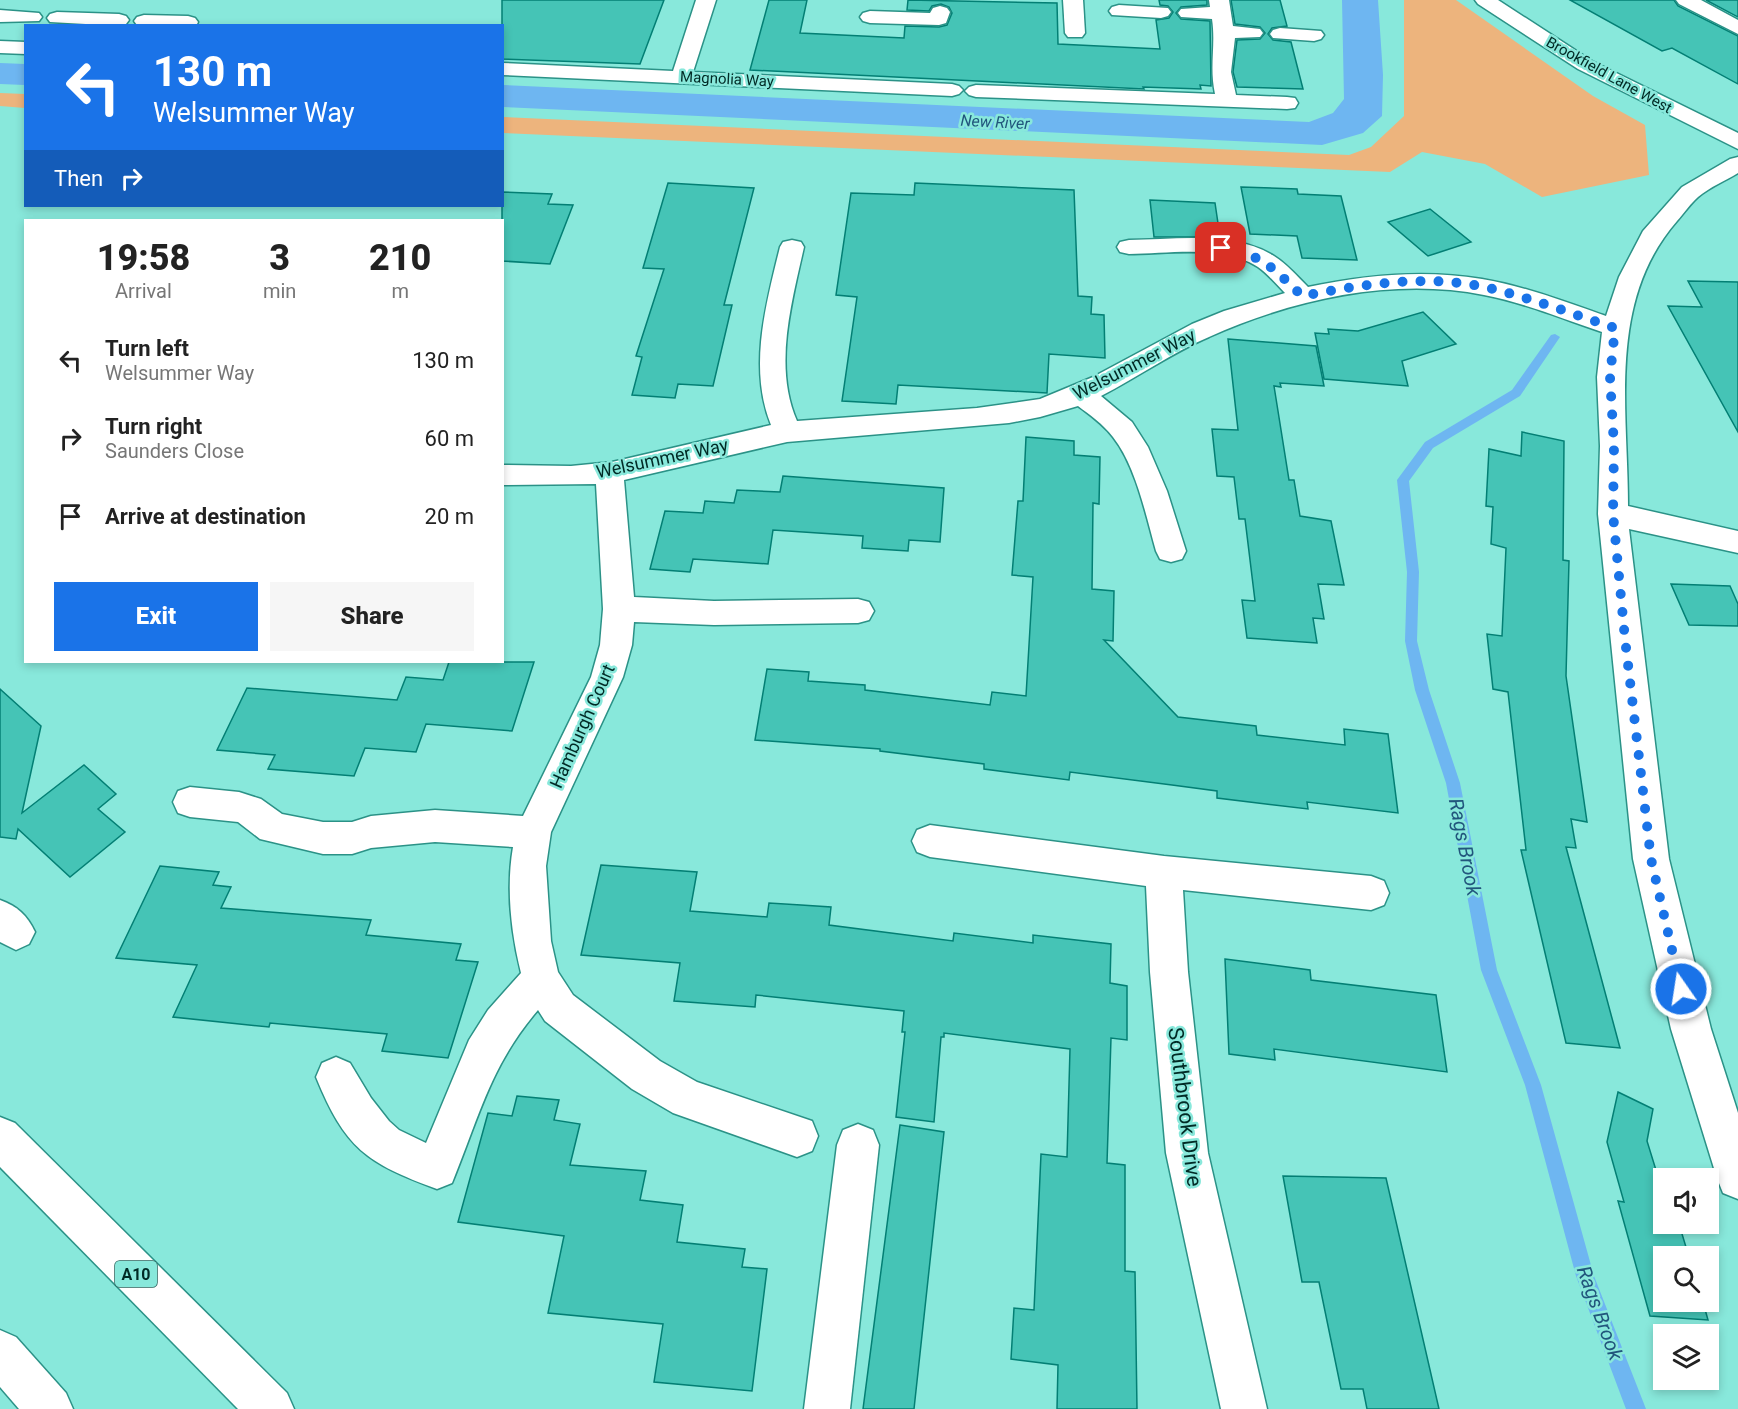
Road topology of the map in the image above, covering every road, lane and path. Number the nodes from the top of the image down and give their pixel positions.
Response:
1 (105, 0) edge
2 (706, 0) edge
3 (1073, 0) edge
4 (1485, 0) edge
5 (1686, 0) edge
6 (940, 4) edge
7 (1119, 11) dead end
8 (1161, 12) dead end
9 (1188, 13) dead end
10 (1221, 15) edge
11 (0, 16) edge
12 (32, 17) dead end
13 (870, 17) dead end
14 (57, 18) dead end
15 (119, 20) dead end
16 (144, 21) dead end
17 (85, 22) edge
18 (189, 22) dead end
19 (1738, 28) edge
20 (1075, 33) dead end
21 (1253, 33) dead end
22 (1280, 34) dead end
23 (1314, 35) dead end
24 (0, 46) edge
25 (24, 48) edge
26 (504, 69) edge
27 (681, 77) junction
28 (952, 90) dead end
29 (976, 91) dead end
30 (1227, 100) junction
31 (1287, 103) dead end
32 (1738, 142) edge
33 (1738, 164) edge
34 (792, 247) dead end
35 (1129, 247) dead end
36 (1302, 296) junction
37 (1615, 328) junction
38 (1082, 394) junction
39 (788, 432) junction
40 (609, 472) junction
41 (504, 475) edge
42 (1613, 514) junction
43 (1738, 542) edge
44 (1171, 551) dead end
45 (619, 609) junction
46 (858, 611) dead end
47 (190, 802) dead end
48 (532, 832) junction
49 (930, 841) dead end
50 (1164, 872) junction
51 (1371, 893) dead end
52 (541, 980) junction
53 (336, 1077) dead end
54 (797, 1136) dead end
55 (0, 1138) edge
56 (858, 1145) dead end
57 (1738, 1178) edge
58 (0, 1353) edge
59 (50, 1409) edge
60 (272, 1409) edge
61 (827, 1409) edge
62 (1244, 1409) edge

1 - 17 main road
2 - 27 main road
3 - 20 main road
4 - 32 main road, Brookfield Lane West
5 - 19 main road
6 - 13 main road
7 - 8 main road
9 - 10 main road
10 - 21 main road
10 - 30 main road
11 - 12 main road
14 - 17 main road
15 - 17 main road
16 - 18 main road
22 - 23 main road
24 - 25 main road
26 - 27 main road, Magnolia Way
27 - 28 main road, Magnolia Way
29 - 30 main road
30 - 31 main road
33 - 37 main road
34 - 39 main road
35 - 36 main road
36 - 37 main road, Welsummer Way
36 - 38 main road, Welsummer Way
37 - 42 main road
38 - 39 main road, Welsummer Way
38 - 44 main road
39 - 40 main road, Welsummer Way
40 - 41 main road, Welsummer Way
40 - 45 main road, Hamburgh Court
42 - 43 main road
42 - 57 main road
45 - 46 main road
45 - 48 main road, Hamburgh Court
47 - 48 main road
48 - 52 main road, Hamburgh Court
49 - 50 main road
50 - 51 main road
50 - 62 main road, Southbrook Drive
52 - 53 main road
52 - 54 main road, Hamburgh Court
55 - 60 main road, A10
56 - 61 main road
58 - 59 main road

